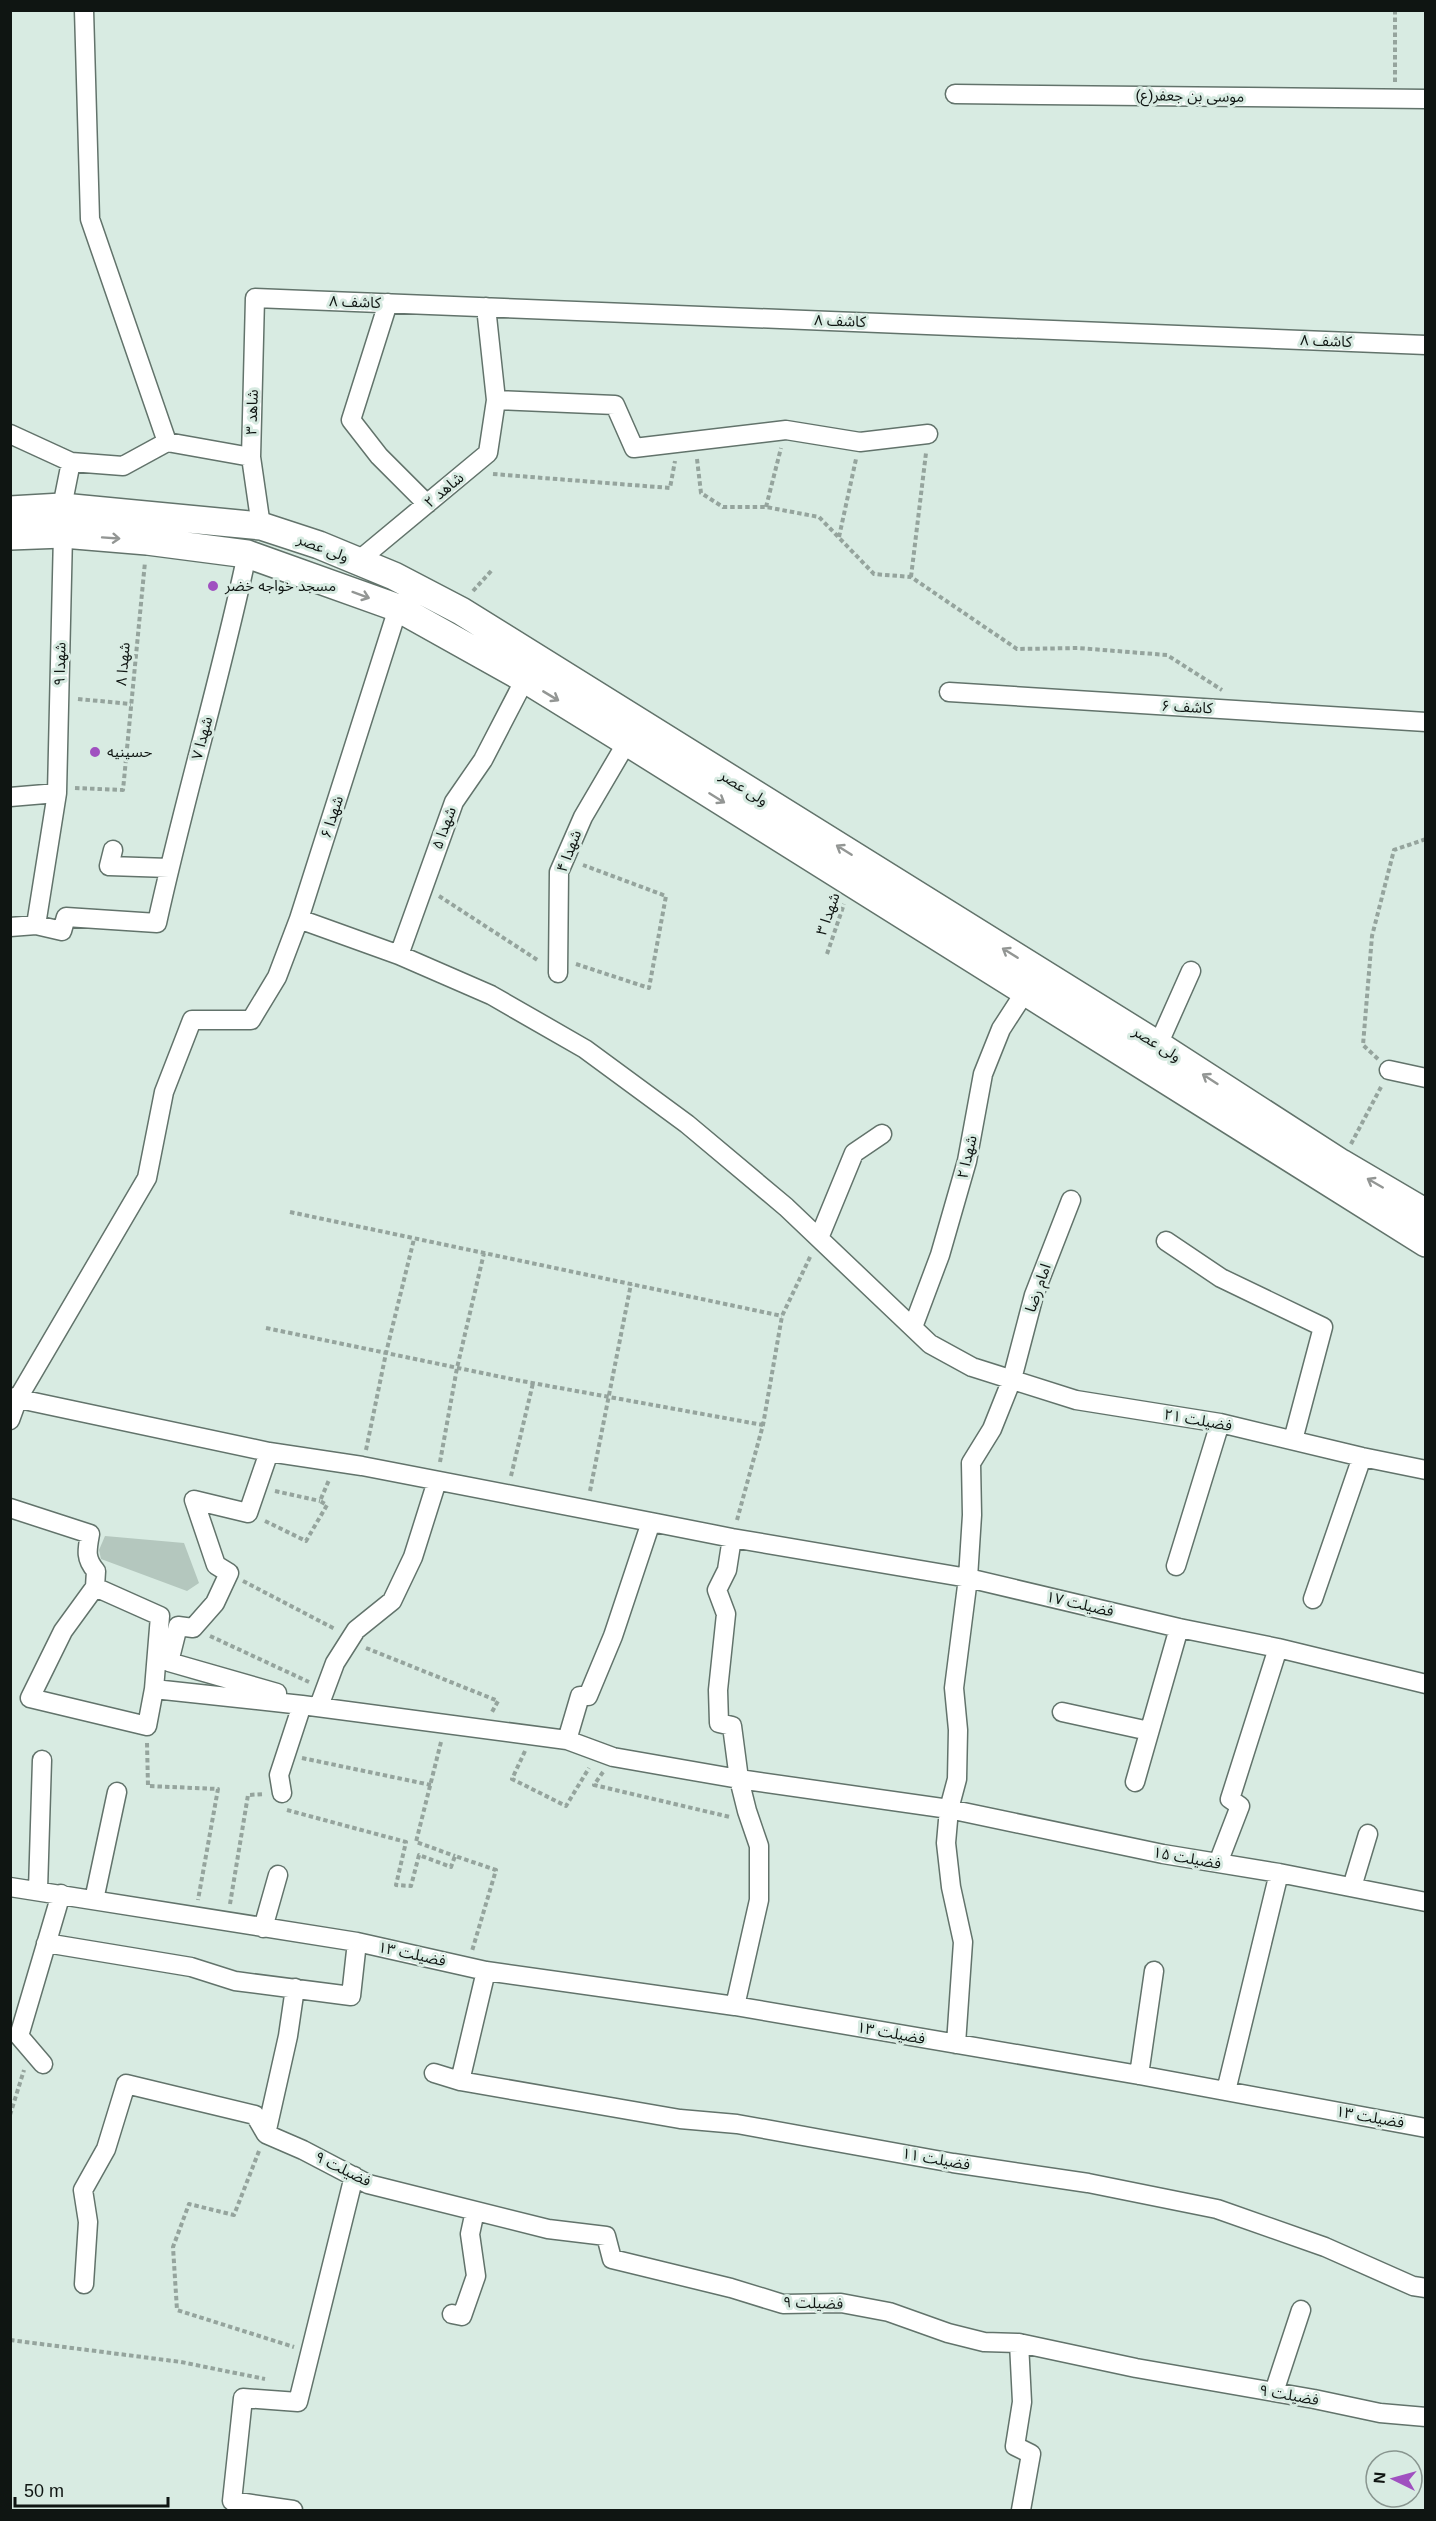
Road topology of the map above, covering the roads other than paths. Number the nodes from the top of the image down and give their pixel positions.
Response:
1 (84, 10) edge
2 (955, 94) dead end
3 (1425, 99) edge
4 (255, 298) joint
5 (388, 303) junction
6 (486, 307) junction
7 (1425, 345) edge
8 (496, 400) junction
9 (10, 434) edge
10 (928, 434) road end
11 (167, 442) junction
12 (251, 457) junction
13 (72, 462) junction
14 (427, 504) junction
15 (62, 507) junction
16 (10, 510) edge
17 (261, 526) junction
18 (63, 534) junction
19 (10, 536) edge
20 (247, 554) junction
21 (358, 561) junction
22 (398, 608) junction
23 (525, 679) junction
24 (949, 692) dead end
25 (1425, 722) edge
26 (627, 742) junction
27 (62, 790) junction
28 (10, 797) edge
29 (113, 850) dead end
30 (169, 868) junction
31 (299, 919) junction
32 (36, 925) junction
33 (10, 927) edge
34 (399, 955) junction
35 (558, 965) road end
36 (1191, 971) dead end
37 (1032, 981) junction
38 (1158, 1045) junction
39 (1389, 1070) road end
40 (1425, 1078) edge
41 (882, 1134) dead end
42 (1071, 1200) dead end
43 (1425, 1213) edge
44 (819, 1238) junction
45 (1166, 1241) dead end
46 (1425, 1243) edge
47 (913, 1327) junction
48 (1012, 1379) junction
49 (14, 1397) edge
50 (10, 1420) edge
51 (1220, 1423) junction
52 (1293, 1440) junction
53 (269, 1452) junction
54 (1362, 1457) junction
55 (1425, 1470) edge
56 (437, 1481) junction
57 (10, 1508) edge
58 (651, 1522) junction
59 (732, 1538) junction
60 (1176, 1566) dead end
61 (968, 1578) junction
62 (95, 1587) junction
63 (1313, 1599) dead end
64 (1179, 1628) junction
65 (1278, 1648) junction
66 (1425, 1684) edge
67 (154, 1689) junction
68 (319, 1702) junction
69 (1062, 1712) dead end
70 (1149, 1731) junction
71 (567, 1740) junction
72 (42, 1760) dead end
73 (739, 1779) junction
74 (1135, 1782) dead end
75 (117, 1792) dead end
76 (282, 1793) road end
77 (949, 1809) junction
78 (1368, 1834) dead end
79 (1218, 1863) junction
80 (1279, 1873) junction
81 (278, 1875) dead end
82 (10, 1887) edge
83 (1352, 1887) junction
84 (38, 1890) junction
85 (61, 1894) junction
86 (94, 1900) junction
87 (1425, 1902) edge
88 (263, 1928) junction
89 (357, 1942) junction
90 (46, 1943) junction
91 (486, 1971) junction
92 (1154, 1971) dead end
93 (295, 1988) junction
94 (735, 2006) junction
95 (956, 2044) junction
96 (43, 2064) dead end
97 (434, 2073) dead end
98 (1139, 2075) junction
99 (460, 2081) junction
100 (1226, 2091) junction
101 (1425, 2128) edge
102 (266, 2134) junction
103 (354, 2176) junction
104 (475, 2211) junction
105 (84, 2284) dead end
106 (1425, 2288) edge
107 (1301, 2310) dead end
108 (452, 2314) dead end
109 (1019, 2343) junction
110 (1274, 2392) junction
111 (1425, 2417) edge
112 (293, 2511) edge
113 (1021, 2511) edge

1 - 11 street
2 - 3 street, موسی بن جعفر(ع)
4 - 5 street, کاشف ۸
4 - 12 street, شاهد ۳
5 - 6 street, کاشف ۸
5 - 14 street
6 - 7 street, کاشف ۸
6 - 8 street, شاهد ۲
8 - 10 street
8 - 14 street, شاهد ۲
9 - 13 street
11 - 12 street
11 - 13 street
12 - 17 street, شاهد ۳
13 - 15 street
14 - 21 street, شاهد ۲
15 - 16 main road, ولی عصر
15 - 17 main road, ولی عصر
17 - 21 main road, ولی عصر
18 - 19 main road, ولی عصر
18 -> 20 main road, ولی عصر
18 - 27 street, شهدا ۹
20 -> 22 main road, ولی عصر
20 - 30 street, شهدا ۷
37 -> 21 main road, ولی عصر
22 - 23 main road, ولی عصر
22 - 31 street, شهدا ۶
23 -> 26 main road, ولی عصر
23 - 34 street, شهدا ۵
24 - 25 street, کاشف ۶
26 - 35 street, شهدا ۴
26 -> 37 main road, ولی عصر
27 - 28 street
27 - 32 street, شهدا ۹
29 - 30 street
30 - 32 street, شهدا ۷
31 - 34 street, فضیلت ۲۱
31 - 49 street, شهدا ۶
32 - 33 street
34 - 44 street, فضیلت ۲۱
36 - 38 street
37 - 38 main road, ولی عصر
37 - 46 main road, ولی عصر
37 - 47 street, شهدا ۲
43 -> 38 main road, ولی عصر
39 - 40 street
41 - 44 street
42 - 48 street, امام رضا
44 - 47 street, فضیلت ۲۱
45 - 52 street
47 - 48 street, فضیلت ۲۱
48 - 51 street, فضیلت ۲۱
48 - 61 street, امام رضا
49 - 50 street
49 - 53 street, فضیلت ۱۷
51 - 52 street, فضیلت ۲۱
51 - 60 street
52 - 54 street, فضیلت ۲۱
53 - 56 street, فضیلت ۱۷
53 - 68 street
54 - 55 street, فضیلت ۲۱
54 - 63 street
56 - 58 street, فضیلت ۱۷
56 - 68 street
57 - 62 street
58 - 59 street, فضیلت ۱۷
58 - 71 street
59 - 61 street, فضیلت ۱۷
59 - 73 street
61 - 64 street, فضیلت ۱۷
61 - 77 street, امام رضا
62 - 67 street
62 - 67 street
64 - 65 street, فضیلت ۱۷
64 - 70 street
65 - 66 street, فضیلت ۱۷
65 - 79 street
67 - 68 street
68 - 71 street, فضیلت ۱۵
68 - 76 street
69 - 70 street
70 - 74 street
71 - 73 street, فضیلت ۱۵
72 - 84 street
73 - 77 street, فضیلت ۱۵
73 - 94 street
75 - 86 street
77 - 79 street, فضیلت ۱۵
77 - 95 street, امام رضا
78 - 83 street
79 - 80 street, فضیلت ۱۵
80 - 83 street, فضیلت ۱۵
80 - 100 street
81 - 88 street
82 - 84 street, فضیلت ۱۳
83 - 87 street, فضیلت ۱۵
84 - 85 street, فضیلت ۱۳
85 - 86 street, فضیلت ۱۳
85 - 90 street
86 - 88 street, فضیلت ۱۳
88 - 89 street, فضیلت ۱۳
89 - 91 street, فضیلت ۱۳
89 - 93 street
90 - 93 street
90 - 96 street
91 - 94 street, فضیلت ۱۳
91 - 99 street
92 - 98 street
93 - 102 street
94 - 95 street, فضیلت ۱۳
95 - 98 street, فضیلت ۱۳
97 - 99 street, فضیلت ۱۱
98 - 100 street, فضیلت ۱۳
99 - 106 street, فضیلت ۱۱
100 - 101 street, فضیلت ۱۳
102 - 103 street, فضیلت ۹
102 - 105 street
103 - 104 street, فضیلت ۹
103 - 112 street
104 - 108 street
104 - 109 street, فضیلت ۹
107 - 110 street
109 - 110 street, فضیلت ۹
109 - 113 street
110 - 111 street, فضیلت ۹

